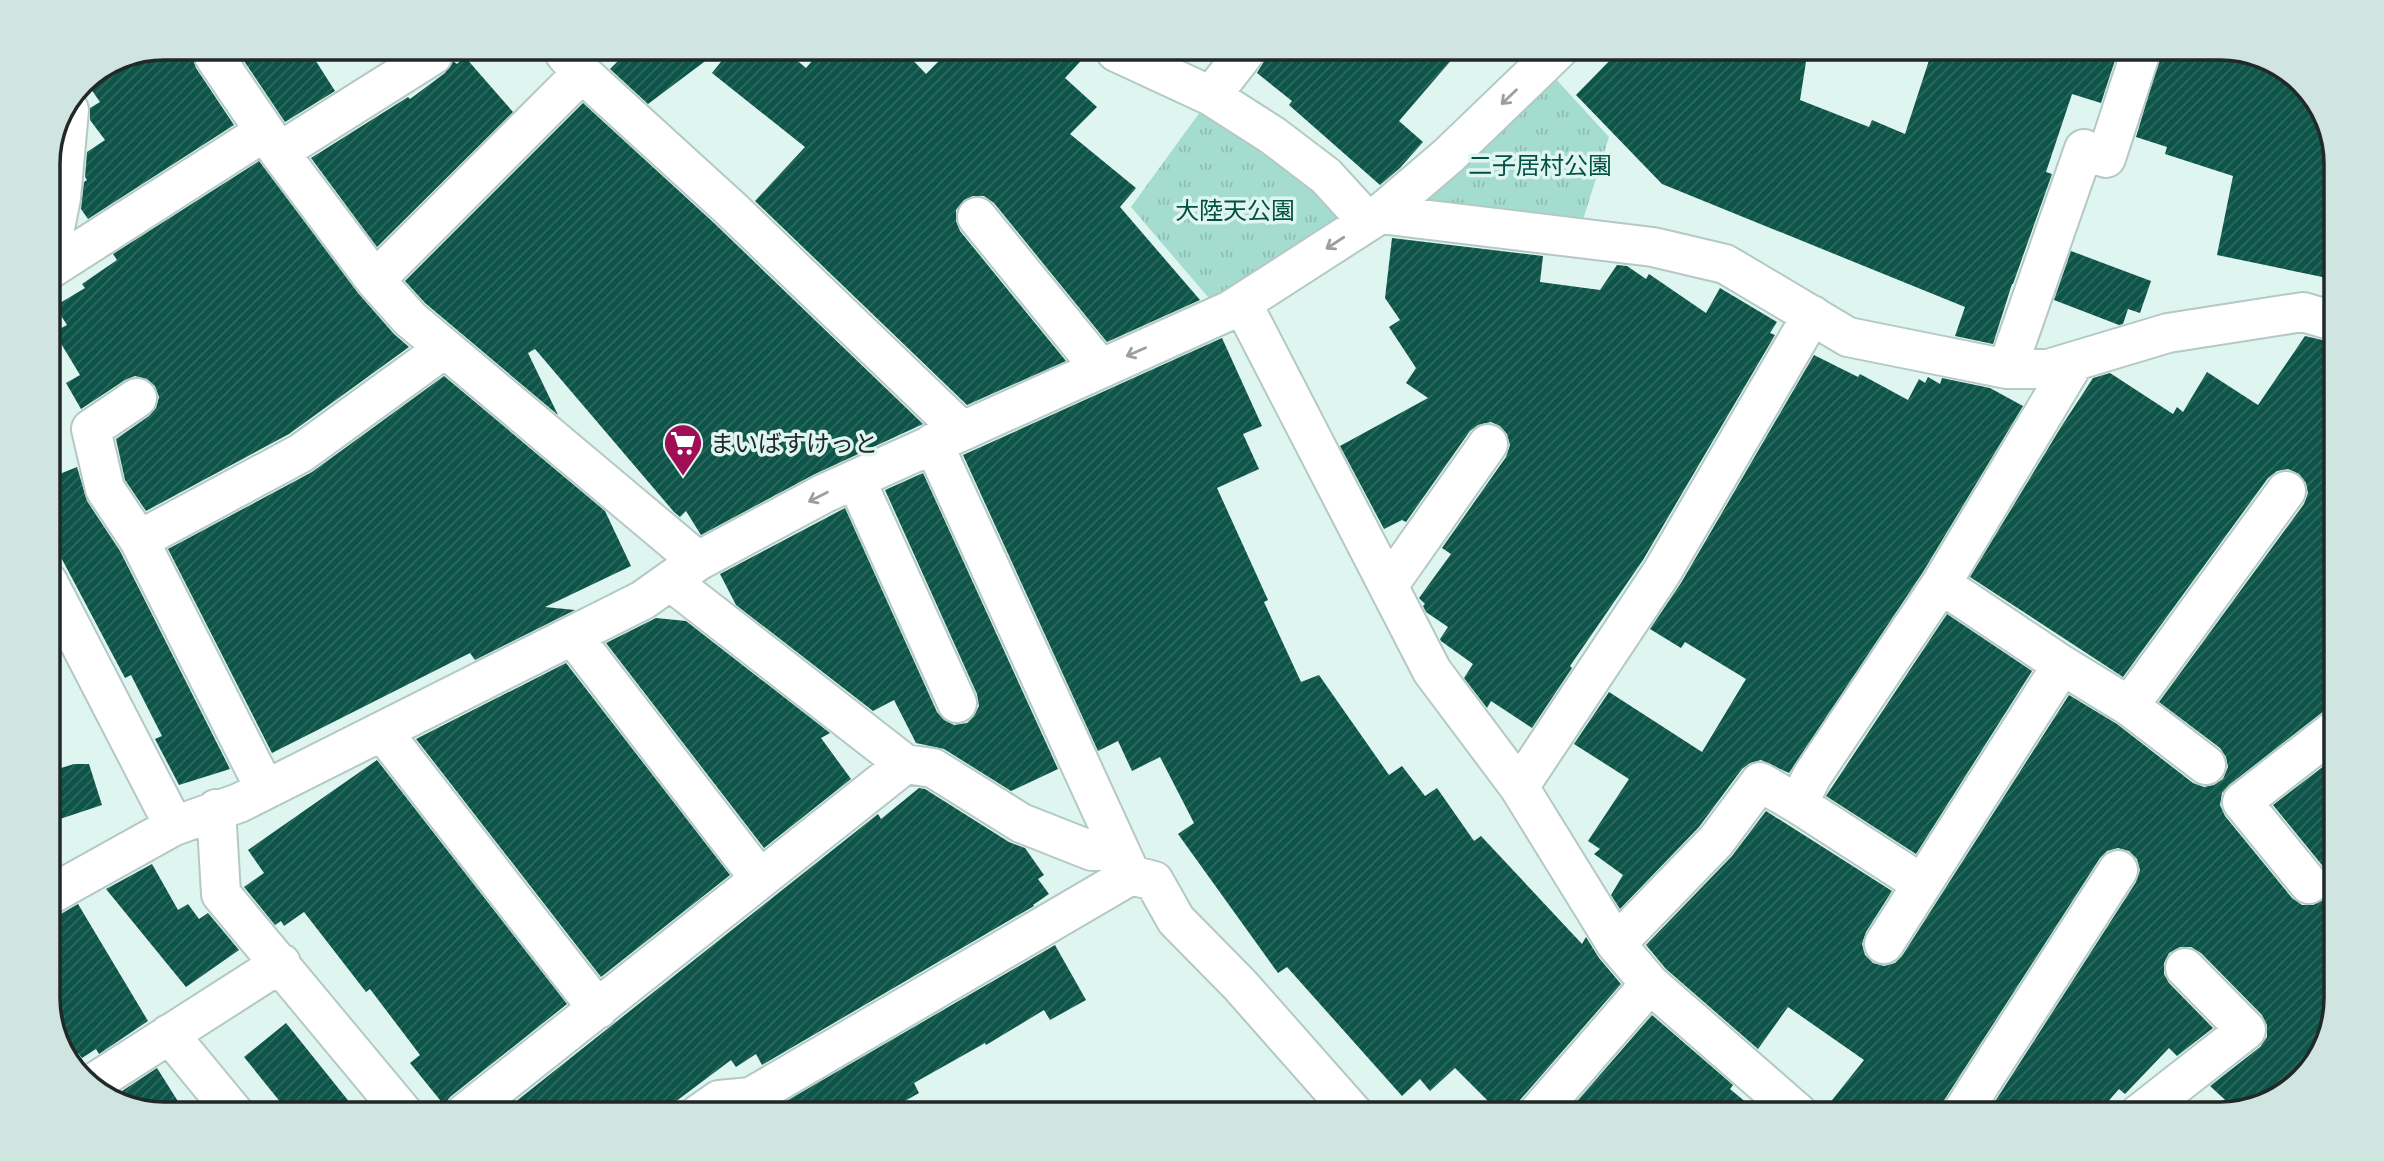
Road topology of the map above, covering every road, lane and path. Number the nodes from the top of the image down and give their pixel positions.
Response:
1 (217, 60) edge
2 (424, 60) edge
3 (1133, 60) edge
4 (1239, 60) edge
5 (1548, 60) edge
6 (2138, 60) edge
7 (574, 63) edge
8 (1211, 96) junction
9 (68, 124) edge
10 (272, 142) junction
11 (60, 203) edge
12 (977, 217) dead end
13 (1374, 218) junction
14 (60, 262) edge
15 (375, 280) junction
16 (1242, 303) junction
17 (1812, 315) junction
18 (2324, 318) edge
19 (444, 349) junction
20 (2075, 361) junction
21 (1100, 368) junction
22 (2007, 369) junction
23 (137, 398) dead end
24 (947, 437) junction
25 (1488, 444) dead end
26 (856, 480) junction
27 (2286, 491) dead end
28 (139, 540) junction
29 (684, 571) junction
30 (1941, 584) junction
31 (1388, 586) junction
32 (60, 607) edge
33 (573, 636) junction
34 (2062, 665) junction
35 (957, 703) dead end
36 (2129, 706) junction
37 (382, 731) junction
38 (2324, 738) edge
39 (905, 764) junction
40 (2206, 765) dead end
41 (1519, 787) junction
42 (265, 789) junction
43 (1798, 804) junction
44 (216, 809) junction
45 (174, 825) junction
46 (1125, 863) junction
47 (2118, 870) dead end
48 (760, 880) junction
49 (1922, 884) junction
50 (2309, 884) dead end
51 (60, 889) edge
52 (1616, 944) junction
53 (1884, 944) dead end
54 (281, 963) junction
55 (2185, 968) dead end
56 (1650, 984) junction
57 (598, 1009) junction
58 (169, 1034) junction
59 (99, 1079) edge
60 (225, 1102) edge
61 (394, 1102) edge
62 (479, 1102) edge
63 (716, 1102) edge
64 (1343, 1102) edge
65 (1547, 1102) edge
66 (1785, 1102) edge
67 (1969, 1102) edge
68 (2154, 1102) edge

1 - 10 street
2 - 10 street
3 - 8 street
4 - 8 street
5 -> 13 street
6 - 22 street
7 - 15 street
7 - 24 street
8 - 13 street
9 - 11 street
10 - 14 street
10 - 15 street
12 - 21 street
13 -> 16 street
13 - 17 street
15 - 19 street
16 -> 21 street
16 - 31 street
17 - 22 street
17 - 41 street
18 - 20 street
19 - 28 street
19 - 29 street
20 - 22 street
20 - 30 street
21 - 24 street
23 - 28 street
24 - 26 street
24 - 46 street
25 - 31 street
26 -> 29 street
26 - 35 street
27 - 36 street
28 - 42 street
29 - 33 street
29 - 39 street
30 - 34 street
30 - 43 street
31 - 41 street
32 - 45 street
33 - 37 street
33 - 48 street
34 - 36 street
34 - 49 street
36 - 40 street
37 - 42 street
37 - 57 street
38 - 50 street
39 - 46 street
39 - 48 street
41 - 52 street
42 - 44 street
43 - 49 street
43 - 52 street
44 - 45 street
44 - 54 street
45 - 51 street
46 - 63 street
46 - 64 street
47 - 67 street
48 - 57 street
49 - 53 street
52 - 56 street
54 - 58 street
54 - 61 street
55 - 68 street
56 - 65 street
56 - 66 street
57 - 62 street
58 - 59 street
58 - 60 street

